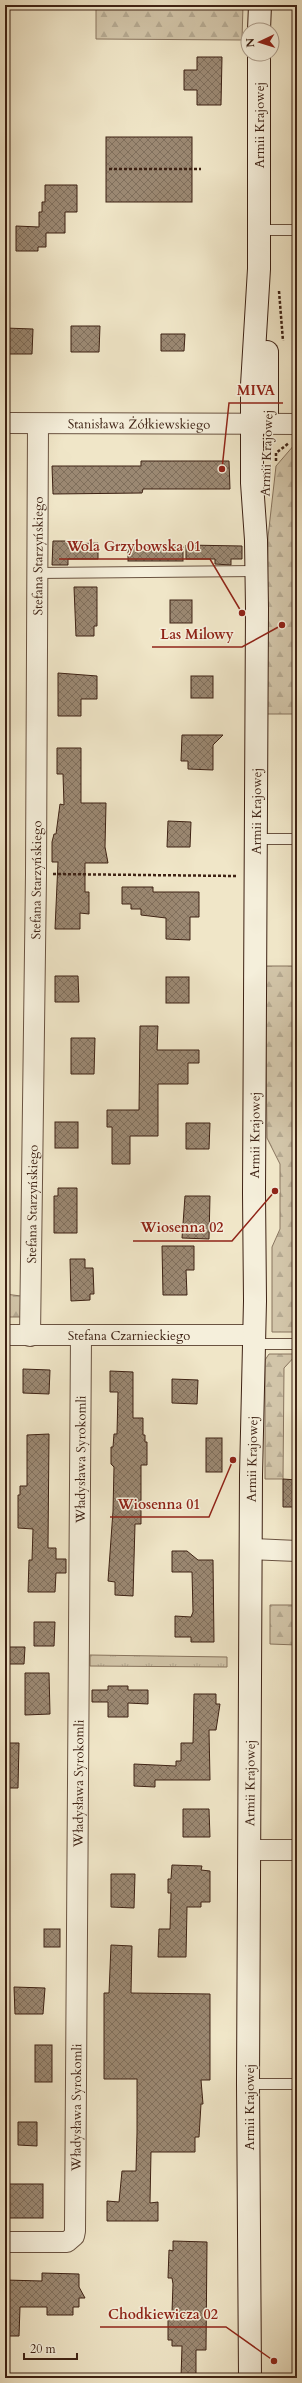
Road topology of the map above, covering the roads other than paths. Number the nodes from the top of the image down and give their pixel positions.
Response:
1 (260, 5) edge
2 (259, 22) edge
3 (259, 62) edge
4 (259, 230) junction
5 (297, 230) edge
6 (5, 423) edge
7 (38, 424) junction
8 (260, 425) junction
9 (294, 432) edge
10 (256, 571) junction
11 (38, 573) junction
12 (255, 839) junction
13 (297, 839) edge
14 (5, 1335) edge
15 (30, 1336) junction
16 (82, 1336) junction
17 (254, 1339) junction
18 (297, 1344) edge
19 (251, 1549) junction
20 (297, 1551) edge
21 (250, 1850) junction
22 (297, 1850) edge
23 (248, 2084) junction
24 (297, 2084) edge
25 (5, 2242) edge
26 (250, 2378) edge

1 - 2 street
3 - 4 street, Armii Krajowej
4 - 5 lane
4 - 8 street, Armii Krajowej
6 - 7 street, Stanisława Żółkiewskiego
7 - 8 street, Stanisława Żółkiewskiego
7 - 11 street, Stefana Starzyńskiego
8 - 9 street, Stanisława Żółkiewskiego
8 - 10 street, Armii Krajowej
10 - 11 lane
10 - 12 street, Armii Krajowej
11 - 15 street, Stefana Starzyńskiego
12 - 13 lane
12 - 17 street, Armii Krajowej
14 - 15 street, Stefana Czarnieckiego
15 - 16 street, Stefana Czarnieckiego
16 - 17 street, Stefana Czarnieckiego
16 - 25 street, Władysława Syrokomli
17 - 18 lane
17 - 19 street, Armii Krajowej
19 - 20 street
19 - 21 street, Armii Krajowej
21 - 22 street
21 - 23 street, Armii Krajowej
23 - 24 lane
23 - 26 street, Armii Krajowej

